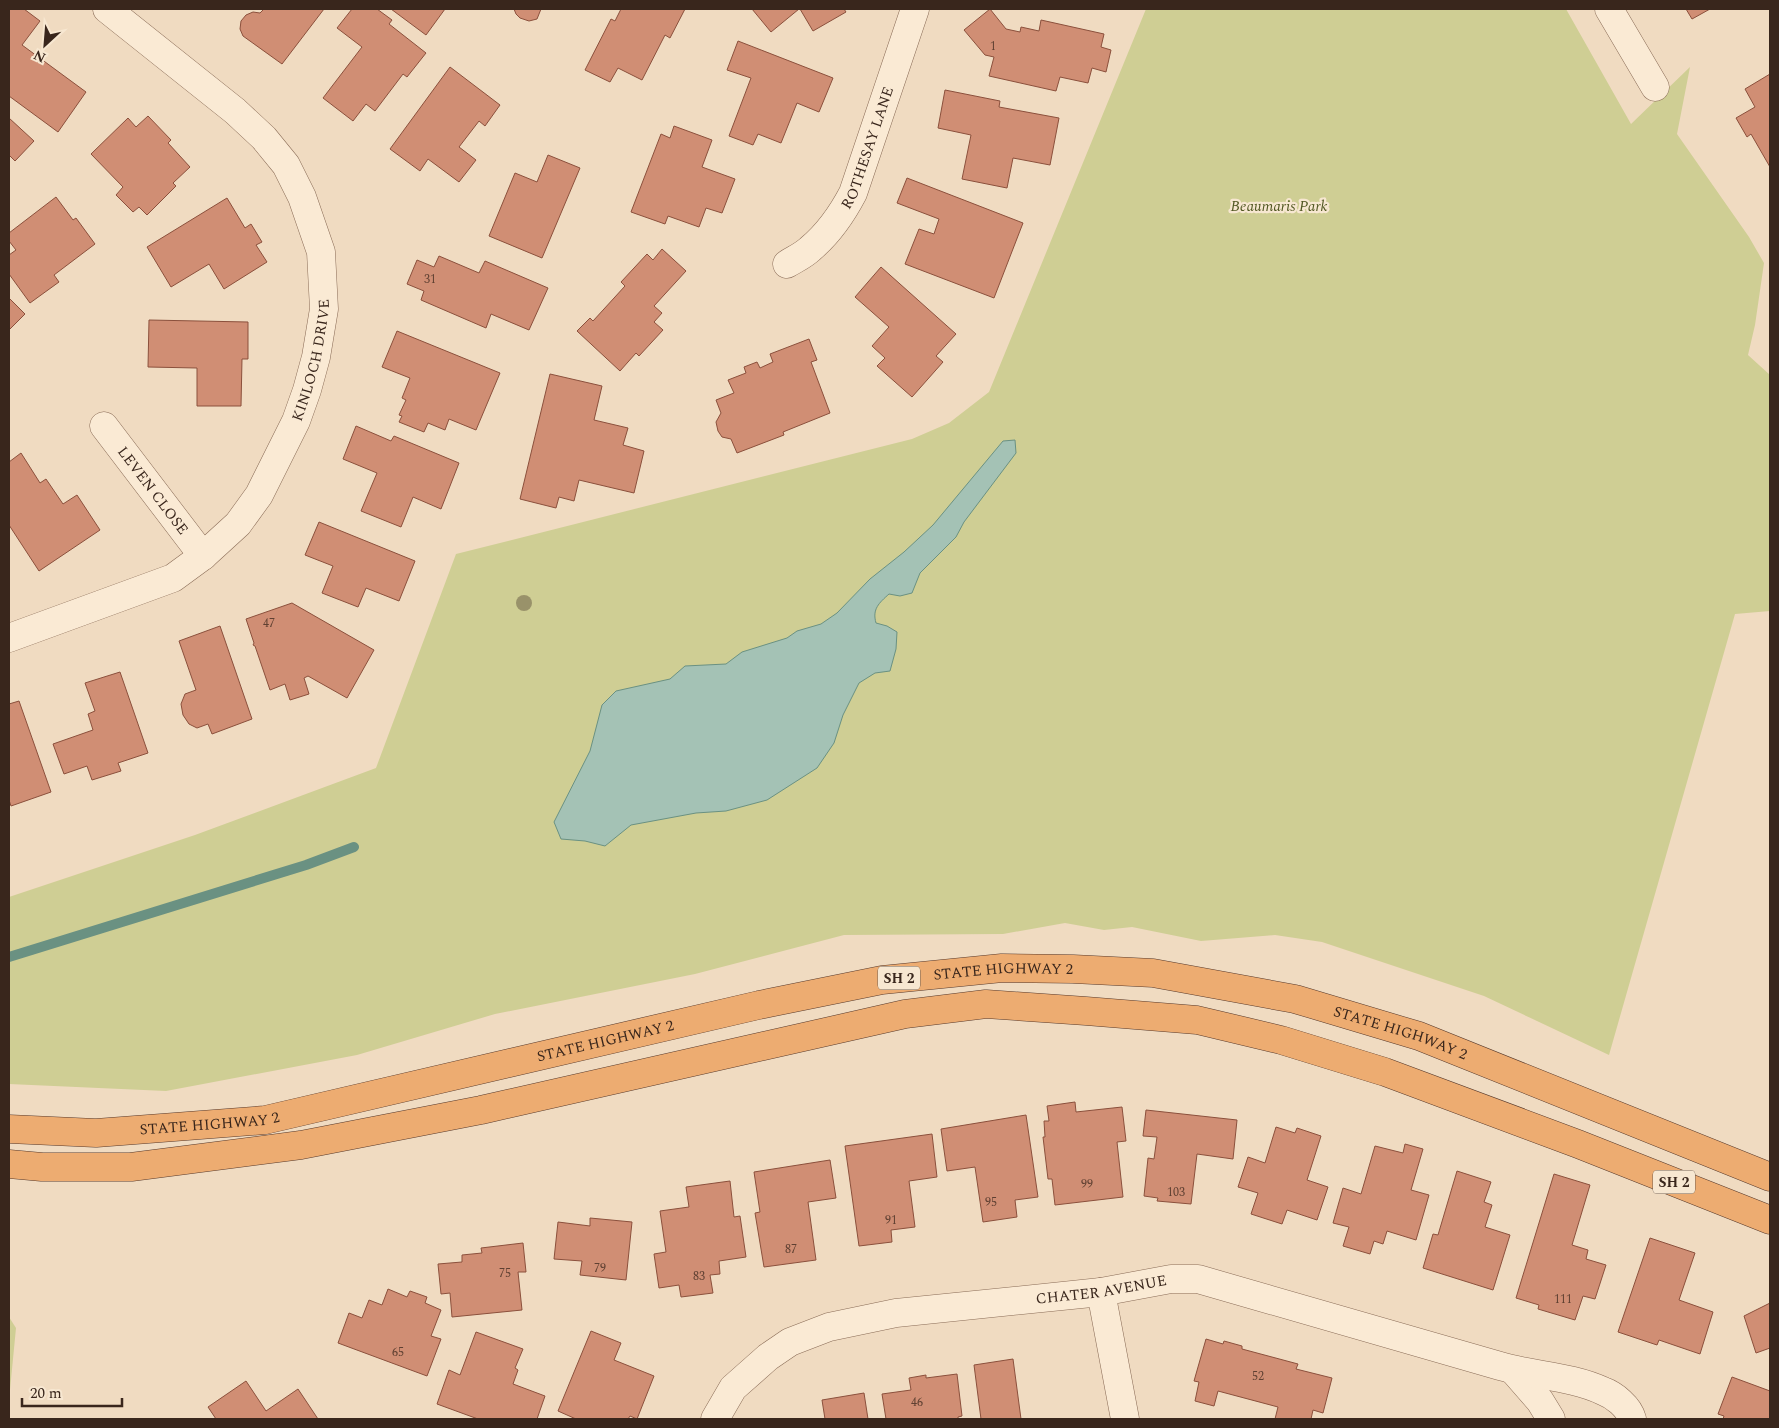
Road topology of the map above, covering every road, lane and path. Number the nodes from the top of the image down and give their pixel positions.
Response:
1 (107, 9) edge
2 (914, 9) edge
3 (1609, 9) edge
4 (1655, 87) dead end
5 (787, 264) dead end
6 (104, 426) dead end
7 (203, 556) junction
8 (9, 638) edge
9 (9, 1129) edge
10 (9, 1164) edge
11 (1770, 1177) edge
12 (1770, 1220) edge
13 (1102, 1292) junction
14 (1513, 1370) junction
15 (715, 1419) edge
16 (1125, 1419) edge
17 (1551, 1419) edge
18 (1632, 1419) edge

1 - 7 street, KINLOCH DRIVE
2 - 5 street, ROTHESAY LANE
3 - 4 street
6 - 7 street, LEVEN CLOSE
7 - 8 street, KINLOCH DRIVE
9 - 11 highway, STATE HIGHWAY 2 / SH 2
10 - 12 highway, STATE HIGHWAY 2 / SH 2
13 - 14 street, CHATER AVENUE
13 - 15 street, CHATER AVENUE
13 - 16 street
14 - 17 street
14 - 18 street, CHATER AVENUE

